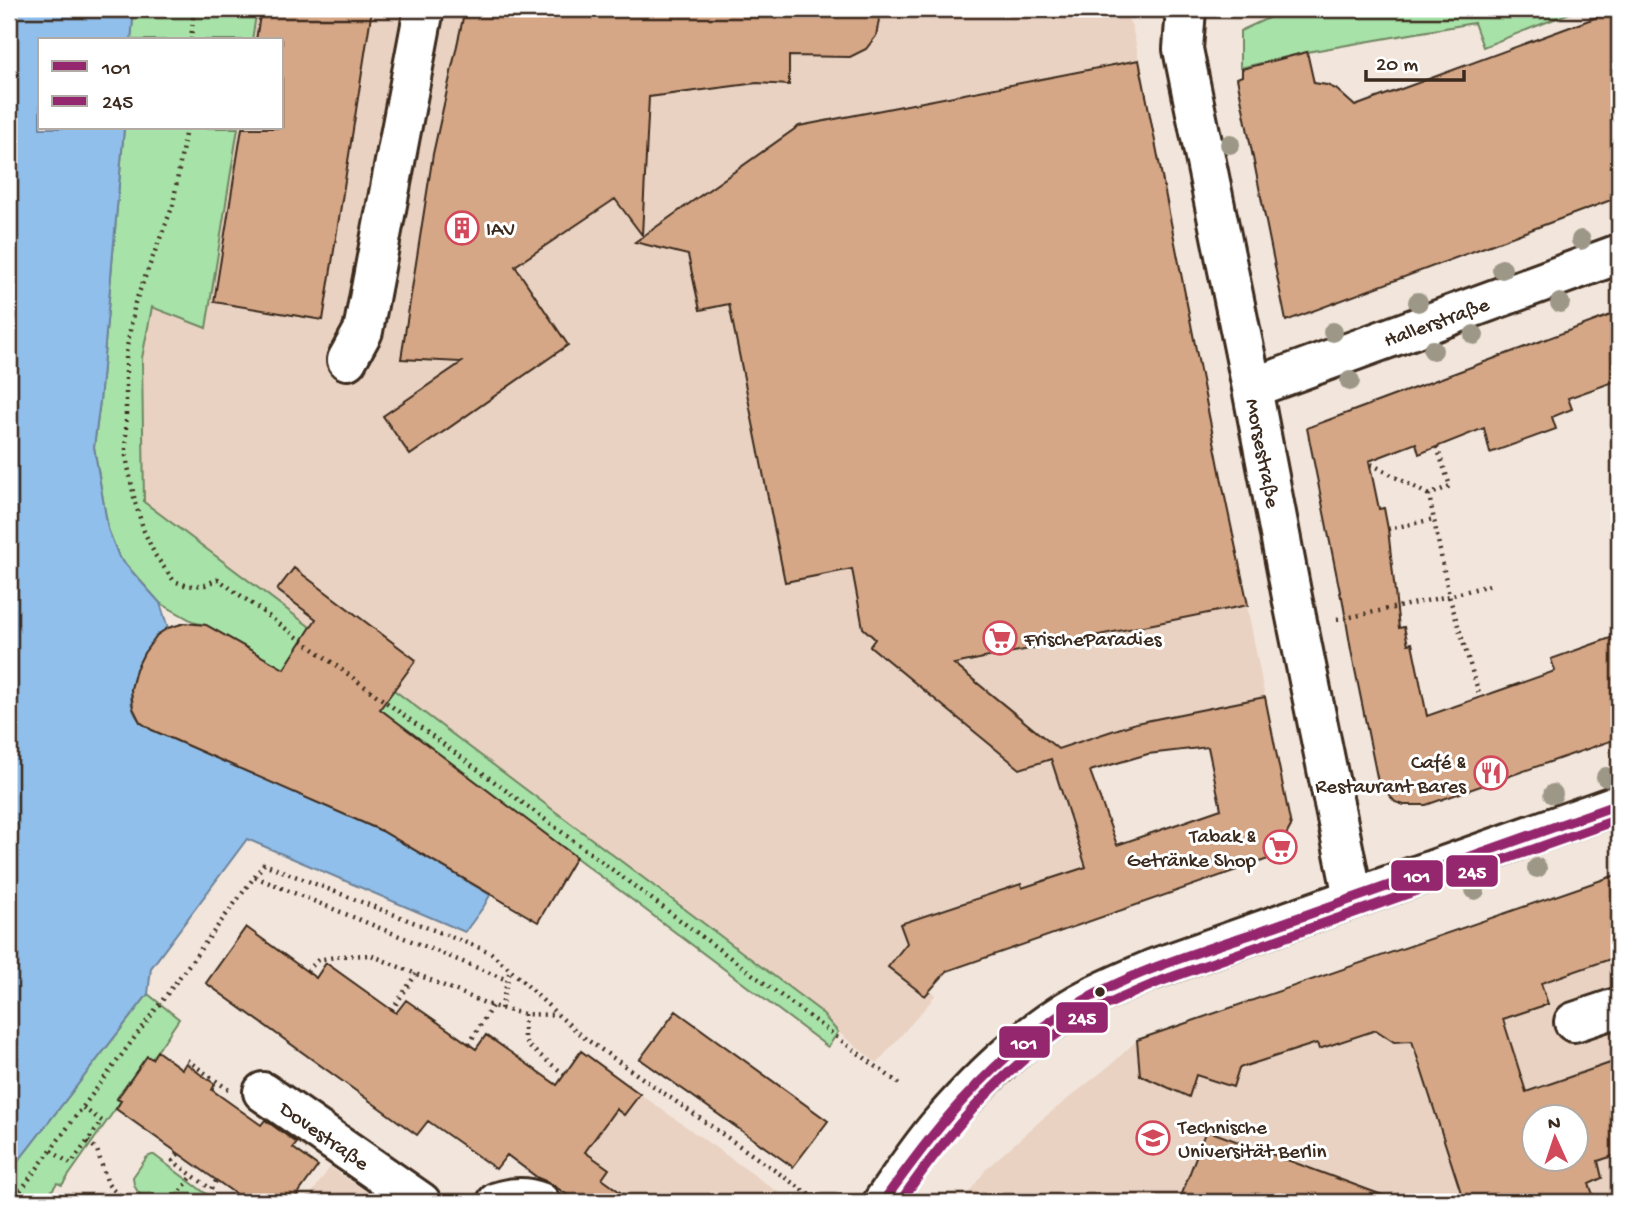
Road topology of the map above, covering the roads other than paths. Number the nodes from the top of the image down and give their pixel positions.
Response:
1 (425, 9) edge
2 (1186, 9) edge
3 (1619, 254) edge
4 (347, 360) dead end
5 (1252, 388) junction
6 (1619, 804) edge
7 (1353, 897) junction
8 (1619, 1007) edge
9 (1574, 1022) dead end
10 (248, 1093) road end
11 (421, 1202) edge
12 (497, 1202) edge
13 (540, 1202) edge
14 (883, 1202) edge

1 - 4 street
2 - 5 street, Morsestraße
3 - 5 street, Hallerstraße
5 - 7 street, Morsestraße
6 - 7 street
7 - 14 street
8 - 9 street
10 - 11 street, Dovestraße
12 - 13 street

